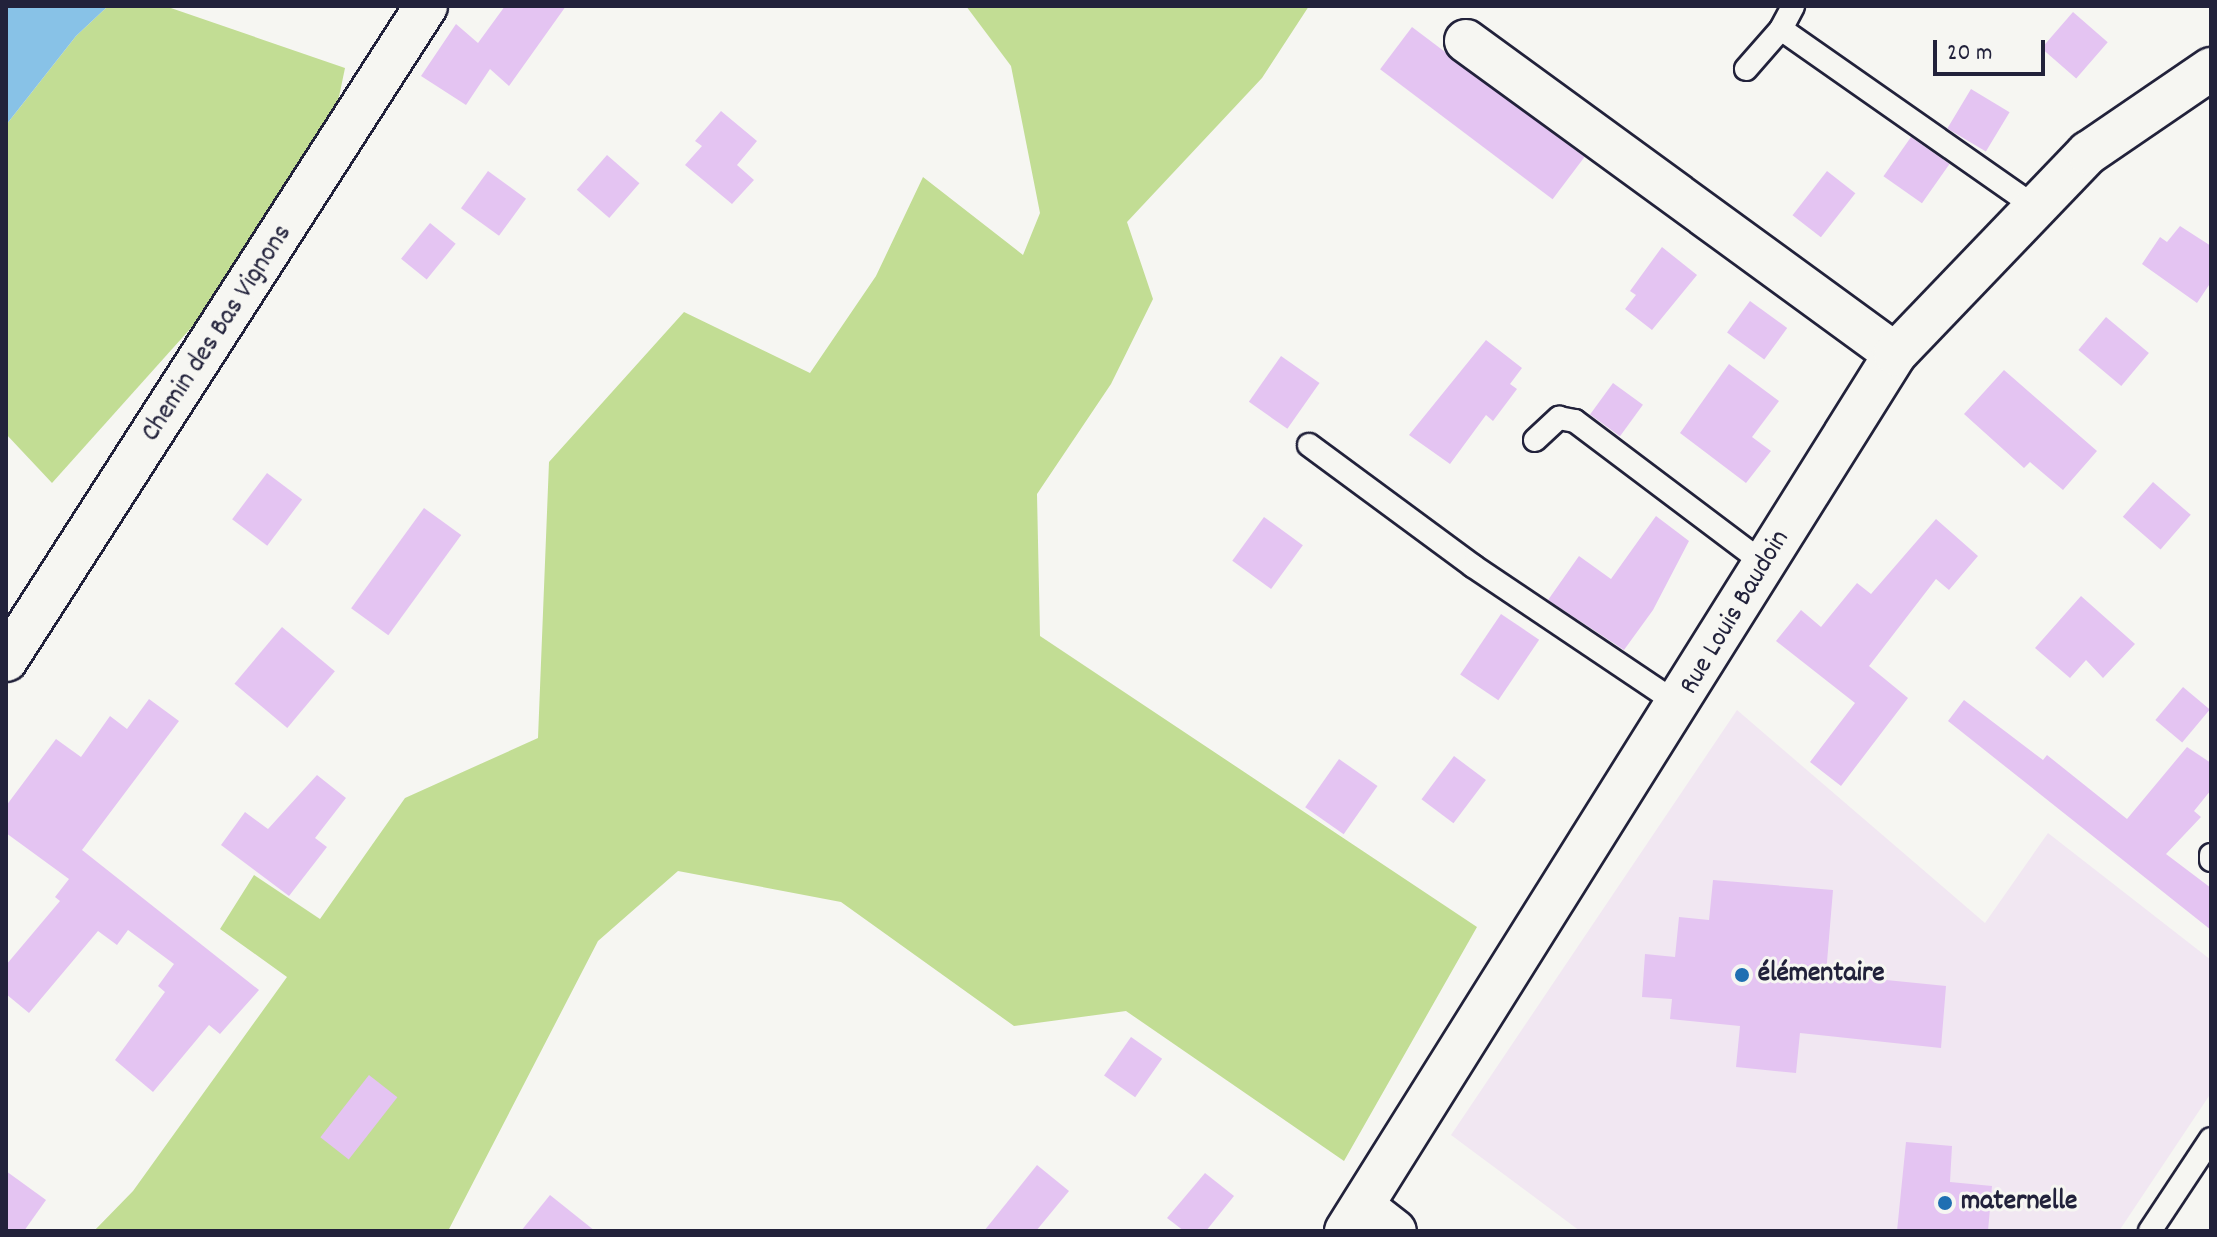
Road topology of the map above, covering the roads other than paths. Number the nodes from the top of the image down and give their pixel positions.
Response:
1 (426, 6) edge
2 (1793, 6) edge
3 (1781, 29) junction
4 (1466, 41) dead end
5 (1746, 69) dead end
6 (2211, 69) edge
7 (2035, 207) junction
8 (1895, 354) junction
9 (1535, 440) dead end
10 (1309, 445) dead end
11 (1765, 564) junction
12 (6, 660) edge
13 (1680, 705) junction
14 (2211, 1139) edge
15 (1368, 1223) edge
16 (2150, 1231) edge

1 - 12 street, Chemin des Bas Vignons
2 - 3 lane
3 - 5 lane
3 - 7 lane
4 - 8 street
6 - 7 street, Rue Louis Baudoin
7 - 8 street, Rue Louis Baudoin
8 - 11 street, Rue Louis Baudoin
9 - 11 lane
10 - 13 lane
11 - 13 street, Rue Louis Baudoin
13 - 15 street, Rue Louis Baudoin
14 - 16 lane

